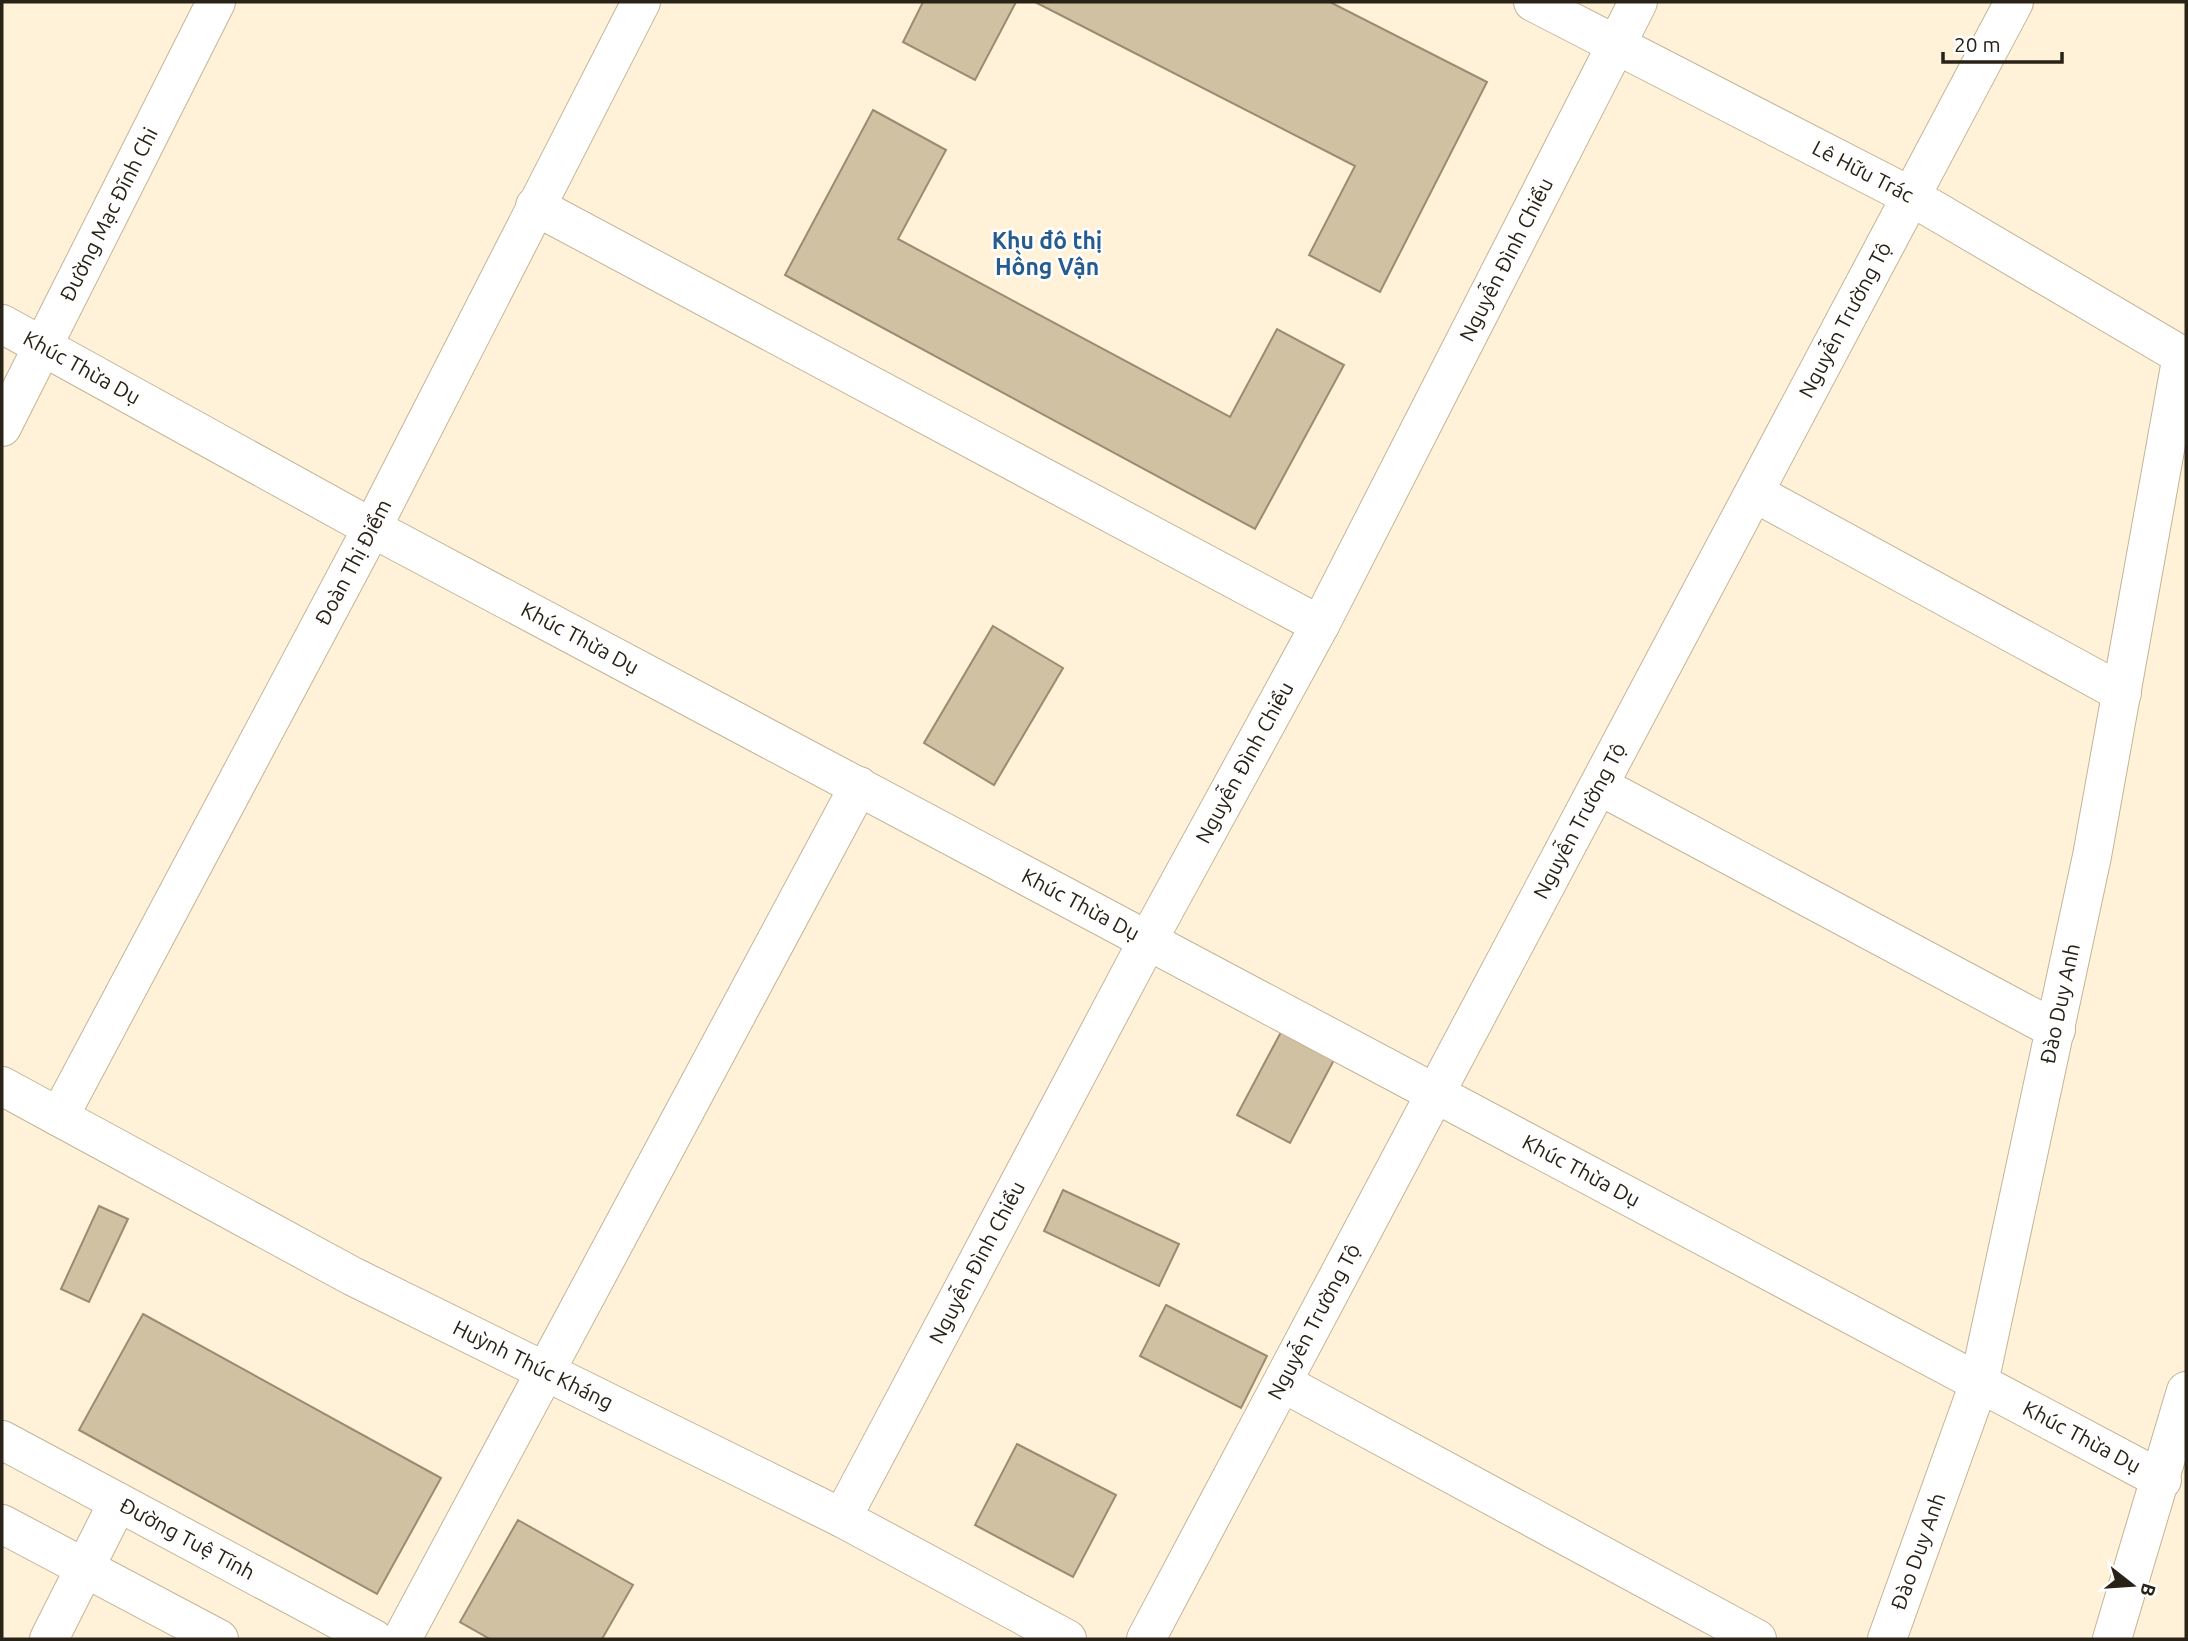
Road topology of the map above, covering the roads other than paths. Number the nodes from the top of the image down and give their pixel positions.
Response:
1 (216, 2) edge
2 (641, 2) edge
3 (1533, 2) edge
4 (1638, 2) edge
5 (2014, 2) edge
6 (1616, 45) junction
7 (1912, 197) junction
8 (535, 206) junction
9 (2, 324) edge
10 (44, 346) junction
11 (2184, 356) edge
12 (2, 427) edge
13 (1755, 493) junction
14 (372, 528) junction
15 (1320, 625) junction
16 (2122, 693) junction
17 (859, 786) junction
18 (1600, 786) junction
19 (1148, 940) junction
20 (2056, 1030) junction
21 (2, 1086) edge
22 (1438, 1094) junction
23 (60, 1117) junction
24 (545, 1371) junction
25 (1979, 1382) junction
26 (1283, 1384) junction
27 (2186, 1391) edge
28 (2, 1440) edge
29 (2162, 1480) junction
30 (118, 1502) junction
31 (842, 1518) junction
32 (2, 1524) edge
33 (86, 1570) junction
34 (49, 1639) edge
35 (219, 1639) edge
36 (374, 1639) edge
37 (402, 1639) edge
38 (1067, 1639) edge
39 (1146, 1639) edge
40 (1758, 1639) edge
41 (1887, 1639) edge
42 (2112, 1639) edge

1 - 10 street, Đường Mạc Đĩnh Chi
2 - 8 street, Đoàn Thị Điểm
3 - 6 street, Lê Hữu Trác
4 - 6 street, Nguyễn Đình Chiểu
5 - 7 street, Nguyễn Trường Tộ
6 - 7 street, Lê Hữu Trác
6 - 15 street, Nguyễn Đình Chiểu
7 - 11 street, Lê Hữu Trác
7 - 13 street, Nguyễn Trường Tộ
8 - 14 street, Đoàn Thị Điểm
8 - 15 street
9 - 10 street, Khúc Thừa Dụ
10 - 12 street, Đường Mạc Đĩnh Chi
10 - 14 street, Khúc Thừa Dụ
11 - 16 street, Đào Duy Anh
13 - 16 street
13 - 18 street, Nguyễn Trường Tộ
14 - 17 street, Khúc Thừa Dụ
14 - 23 street, Đoàn Thị Điểm
15 - 19 street, Nguyễn Đình Chiểu
16 - 20 street, Đào Duy Anh
17 - 19 street, Khúc Thừa Dụ
17 - 24 street
18 - 20 street
18 - 22 street, Nguyễn Trường Tộ
19 - 22 street, Khúc Thừa Dụ
19 - 31 street, Nguyễn Đình Chiểu
20 - 25 street, Đào Duy Anh
21 - 23 street, Huỳnh Thúc Kháng
22 - 25 street, Khúc Thừa Dụ
22 - 26 street, Nguyễn Trường Tộ
23 - 24 street, Huỳnh Thúc Kháng
24 - 31 street, Huỳnh Thúc Kháng
24 - 37 street
25 - 29 street, Khúc Thừa Dụ
25 - 41 street, Đào Duy Anh
26 - 39 street, Nguyễn Trường Tộ
26 - 40 street
27 - 29 street
28 - 30 street, Đường Tuệ Tĩnh
29 - 42 street
30 - 33 street
30 - 36 street, Đường Tuệ Tĩnh
31 - 38 street, Huỳnh Thúc Kháng
32 - 33 street
33 - 34 street
33 - 35 street

